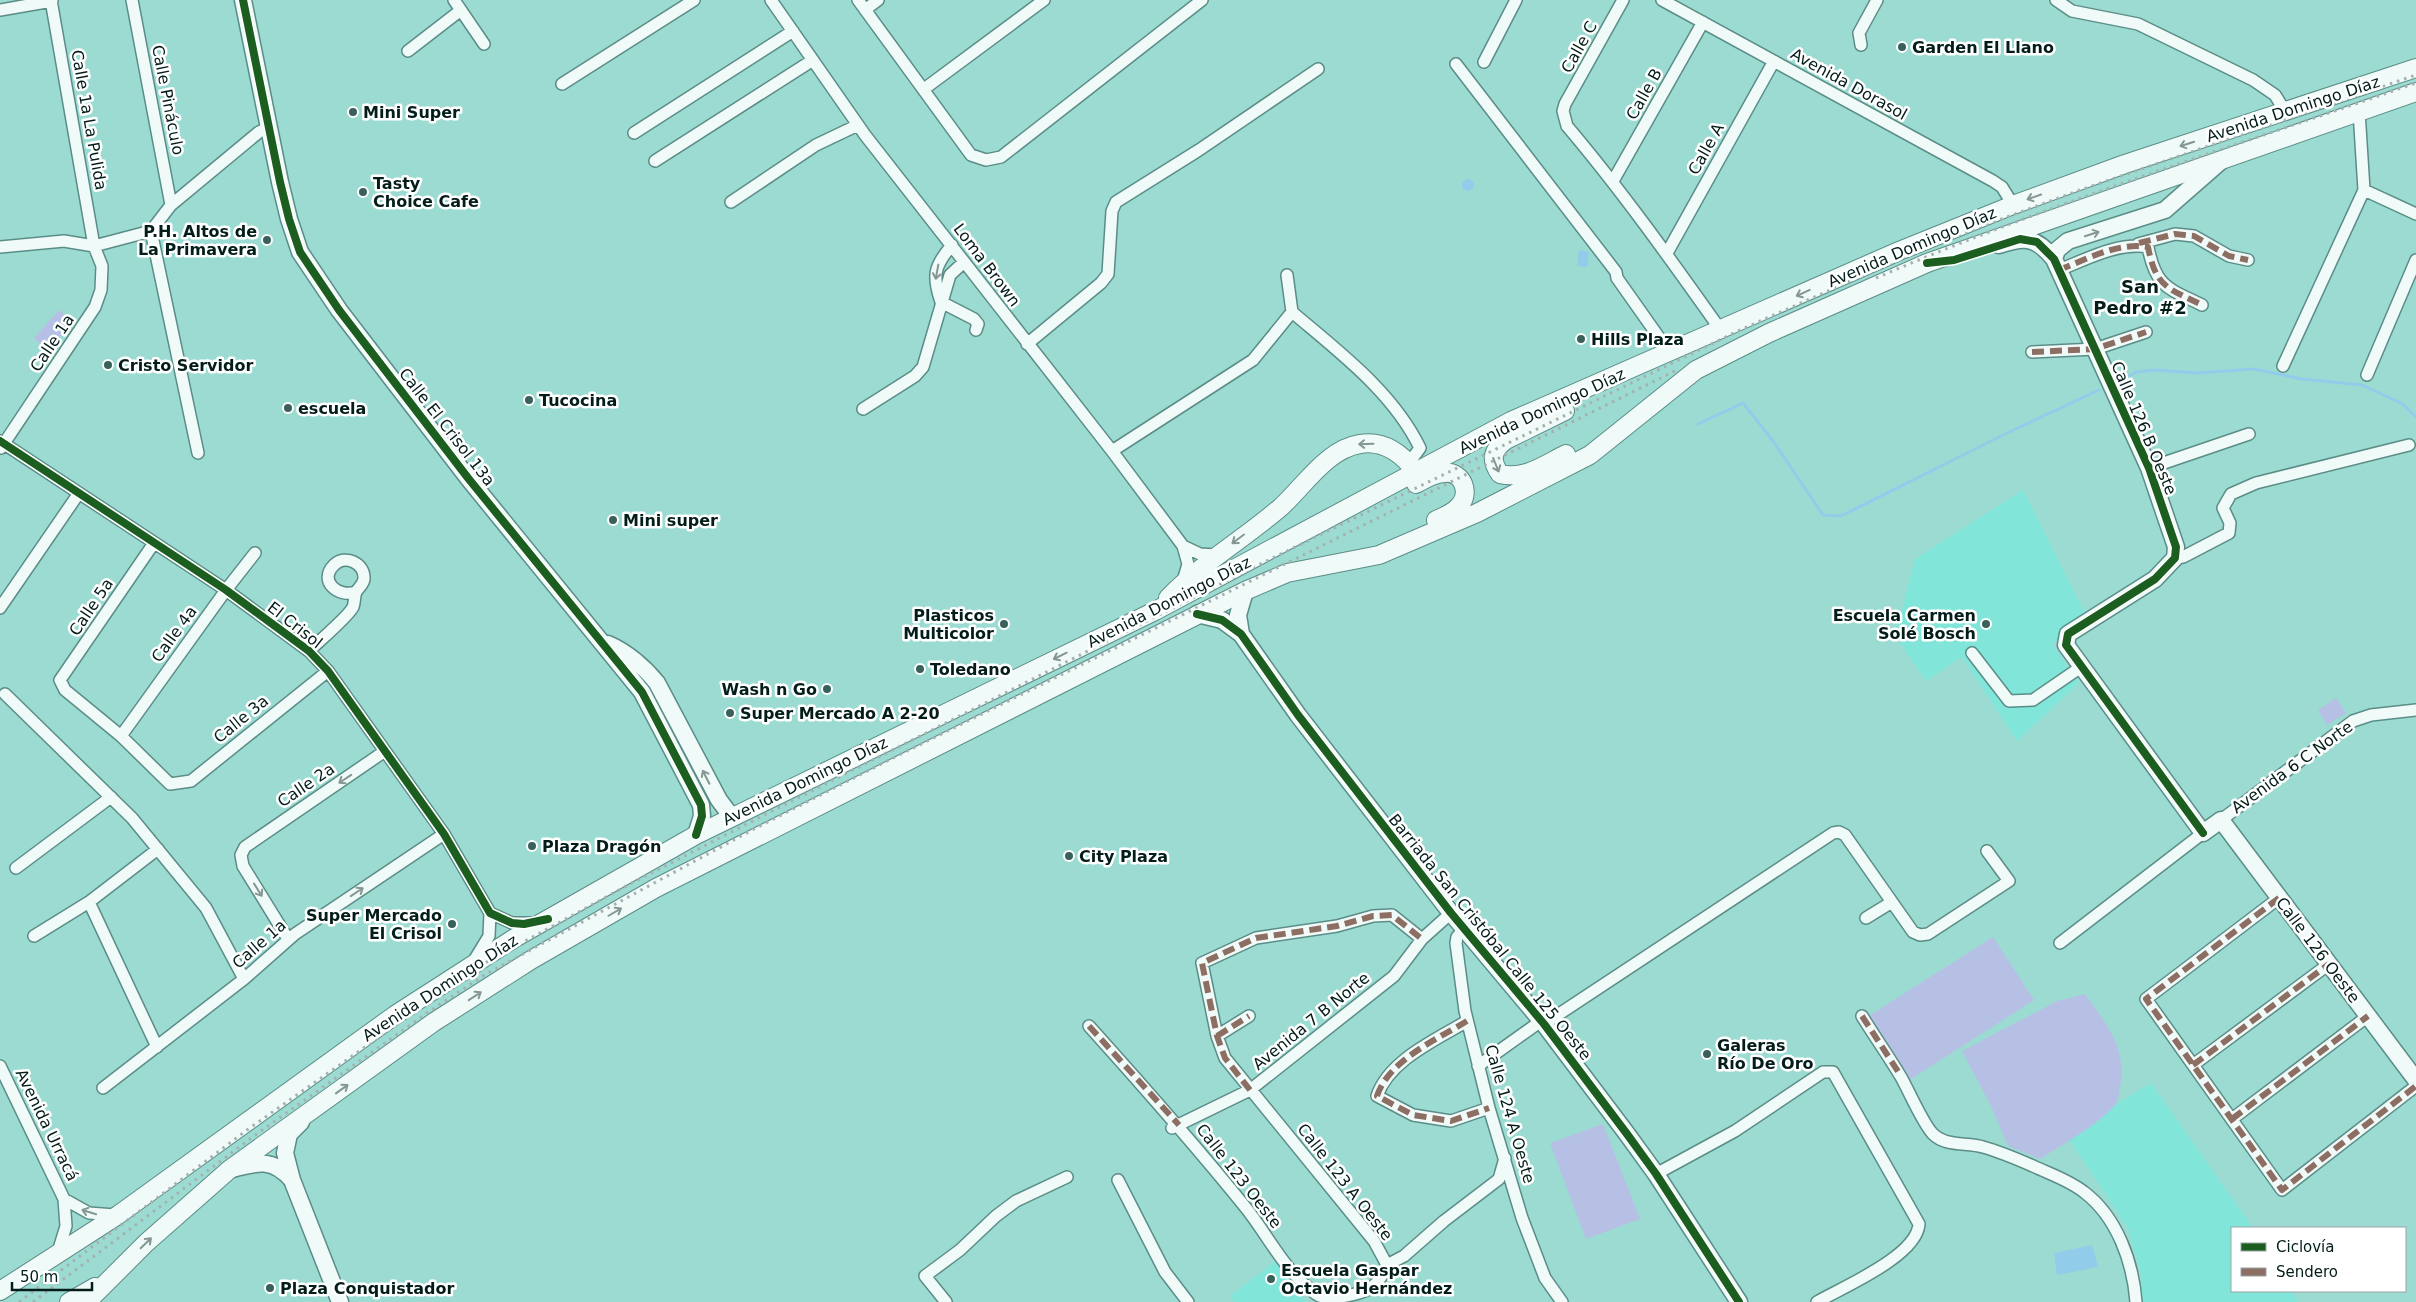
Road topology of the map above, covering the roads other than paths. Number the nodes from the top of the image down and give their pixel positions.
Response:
1 (132, 0) edge
2 (243, 0) edge
3 (454, 0) edge
4 (694, 0) edge
5 (771, 0) edge
6 (858, 0) edge
7 (878, 0) edge
8 (1044, 0) edge
9 (1202, 0) edge
10 (1516, 0) edge
11 (1623, 0) edge
12 (1662, 0) edge
13 (1877, 0) edge
14 (2056, 0) edge
15 (52, 1) edge
16 (1682, 5) edge
17 (0, 10) edge
18 (461, 10) junction
19 (865, 10) junction
20 (1702, 22) junction
21 (793, 31) junction
22 (484, 44) dead end
23 (1861, 45) dead end
24 (408, 51) dead end
25 (814, 60) junction
26 (1774, 61) junction
27 (1484, 62) dead end
28 (1456, 64) dead end
29 (2416, 68) edge
30 (1318, 69) dead end
31 (562, 84) dead end
32 (924, 90) junction
33 (2416, 92) edge
34 (2285, 111) junction
35 (2359, 111) junction
36 (858, 125) junction
37 (270, 127) junction
38 (634, 133) dead end
39 (2226, 157) junction
40 (654, 161) dead end
41 (1613, 181) junction
42 (2364, 190) junction
43 (731, 202) dead end
44 (2013, 204) junction
45 (172, 205) junction
46 (2416, 214) edge
47 (151, 231) junction
48 (952, 245) junction
49 (2134, 245) junction
50 (94, 246) junction
51 (0, 247) edge
52 (1667, 253) junction
53 (2248, 260) dead end
54 (2416, 260) edge
55 (964, 262) junction
56 (1927, 263) junction
57 (2057, 264) junction
58 (1287, 275) dead end
59 (941, 302) junction
60 (2202, 305) dead end
61 (1292, 312) junction
62 (1720, 329) junction
63 (976, 330) dead end
64 (2146, 332) dead end
65 (1027, 344) junction
66 (2095, 349) junction
67 (1673, 352) junction
68 (2032, 352) dead end
69 (2283, 366) dead end
70 (2367, 375) dead end
71 (1595, 386) junction
72 (863, 409) dead end
73 (1638, 414) junction
74 (2249, 434) dead end
75 (1, 444) edge
76 (2409, 445) dead end
77 (1112, 451) junction
78 (198, 453) dead end
79 (1412, 467) junction
80 (2149, 468) junction
81 (79, 493) junction
82 (1294, 538) junction
83 (154, 543) junction
84 (1182, 546) junction
85 (255, 553) dead end
86 (1216, 555) junction
87 (2175, 558) junction
88 (1337, 564) junction
89 (1183, 582) junction
90 (226, 590) junction
91 (1245, 591) junction
92 (356, 592) dead end
93 (0, 608) edge
94 (1155, 610) junction
95 (1197, 614) junction
96 (1241, 634) junction
97 (309, 651) junction
98 (1972, 653) dead end
99 (2081, 667) junction
100 (328, 670) junction
101 (5, 694) dead end
102 (2416, 710) edge
103 (121, 736) junction
104 (385, 751) junction
105 (685, 754) junction
106 (111, 798) junction
107 (734, 816) junction
108 (2221, 820) junction
109 (2203, 833) junction
110 (444, 834) junction
111 (696, 835) junction
112 (158, 850) junction
113 (1987, 851) dead end
114 (16, 868) dead end
115 (2279, 898) junction
116 (89, 902) junction
117 (1892, 902) junction
118 (490, 913) junction
119 (1451, 913) junction
120 (1866, 918) dead end
121 (548, 920) junction
122 (1464, 929) junction
123 (34, 936) dead end
124 (288, 939) junction
125 (1422, 939) junction
126 (2060, 943) dead end
127 (2329, 964) junction
128 (469, 966) junction
129 (244, 979) junction
130 (1249, 1016) dead end
131 (1862, 1016) dead end
132 (2368, 1016) junction
133 (1467, 1021) junction
134 (1542, 1023) junction
135 (1089, 1026) dead end
136 (1217, 1036) junction
137 (157, 1047) junction
138 (2193, 1064) junction
139 (0, 1066) edge
140 (1478, 1066) junction
141 (2416, 1080) edge
142 (2416, 1086) edge
143 (103, 1088) dead end
144 (1250, 1090) junction
145 (1488, 1108) junction
146 (314, 1110) junction
147 (2232, 1119) junction
148 (1175, 1126) junction
149 (1505, 1158) junction
150 (230, 1169) junction
151 (1656, 1174) junction
152 (1067, 1177) dead end
153 (292, 1180) junction
154 (1118, 1180) dead end
155 (64, 1199) junction
156 (118, 1215) junction
157 (58, 1252) junction
158 (1387, 1265) junction
159 (110, 1280) junction
160 (0, 1291) edge
161 (1365, 1298) edge
162 (4, 1302) edge
163 (69, 1302) edge
164 (86, 1302) edge
165 (340, 1302) edge
166 (946, 1302) edge
167 (1188, 1302) edge
168 (1562, 1302) edge
169 (1739, 1302) edge
170 (1817, 1302) edge
171 (2136, 1302) edge

1 - 45 street, Calle Pináculo
2 - 37 street, Calle El Crisol 13a
3 - 18 street
4 - 31 street
5 - 21 street, Loma Brown
6 - 19 street
7 - 19 street
8 - 32 street
9 - 32 street
10 - 27 street
11 - 41 street, Calle C
12 - 16 street, Avenida Dorasol
13 - 23 street
14 - 34 street
15 - 17 street
15 - 50 street, Calle 1a La Pulida
16 - 20 street, Avenida Dorasol
18 - 22 street
18 - 24 street
19 - 32 street
20 - 26 street, Avenida Dorasol
20 - 41 street, Calle B
21 - 25 street, Loma Brown
21 - 38 street
25 - 36 street, Loma Brown
25 - 40 street
26 - 44 street, Avenida Dorasol
26 - 52 street, Calle A
28 - 67 street
29 - 34 main road, Avenida Domingo Díaz
30 - 65 street
33 - 35 main road, Avenida Domingo Díaz
34 -> 44 main road, Avenida Domingo Díaz
35 - 39 main road, Avenida Domingo Díaz
35 - 42 street
36 - 43 street
36 - 48 street, Loma Brown
37 - 45 street
37 - 105 street, Calle El Crisol 13a
39 - 56 main road, Avenida Domingo Díaz
57 -> 39 street
41 - 52 street
42 - 46 street
42 - 69 street
44 -> 62 main road, Avenida Domingo Díaz
45 - 47 street
47 - 50 street
47 - 78 street
48 - 55 street, Loma Brown
48 -> 59 street
49 - 53 street
49 - 57 street
49 - 60 street
50 - 51 street
50 - 75 street, Calle 1a
52 - 62 street
54 - 70 street
55 - 59 street
55 - 65 street, Loma Brown
56 - 57 street, Calle 126 B Oeste
56 - 73 main road, Avenida Domingo Díaz
57 - 66 street, Calle 126 B Oeste
58 - 61 street
59 - 63 street
59 - 72 street
61 - 77 street
61 - 79 street
62 - 67 main road, Avenida Domingo Díaz
64 - 66 street
65 - 77 street, Loma Brown
66 - 68 street
66 - 80 street, Calle 126 B Oeste
67 - 71 main road, Avenida Domingo Díaz
71 -> 73 main road
71 - 79 main road, Avenida Domingo Díaz
73 - 88 main road, Avenida Domingo Díaz
74 - 80 street
75 - 81 street, El Crisol
76 - 87 street
77 - 84 street, Loma Brown
79 - 82 main road, Avenida Domingo Díaz
79 -> 86 main road
80 - 87 street, Calle 126 B Oeste
81 - 83 street, El Crisol
81 - 93 street
82 - 88 main road
82 - 94 main road, Avenida Domingo Díaz
83 - 90 street, El Crisol
83 - 103 street, Calle 5a
84 - 86 street
84 - 89 street, Loma Brown
85 - 90 street, Calle 4a
86 - 89 main road
87 - 99 street
88 - 91 main road, Avenida Domingo Díaz
89 - 94 main road
90 - 97 street, El Crisol
90 - 103 street, Calle 4a
91 - 95 main road, Avenida Domingo Díaz
91 - 96 street
92 - 97 street
94 -> 107 main road, Avenida Domingo Díaz
95 - 96 street, Barriada San Cristóbal Calle 125 Oeste
146 -> 95 main road, Avenida Domingo Díaz
96 - 119 street, Barriada San Cristóbal Calle 125 Oeste
97 - 100 street, El Crisol
98 - 99 street
99 - 109 street
100 - 103 street, Calle 3a
100 - 104 street, El Crisol
101 - 106 street
102 - 108 street, Avenida 6 C Norte
104 - 110 street, El Crisol
104 -> 124 street, Calle 2a
107 -> 105 street, Calle El Crisol 13a
105 - 111 street, Calle El Crisol 13a
106 - 112 street
106 - 114 street
107 - 111 main road, Avenida Domingo Díaz
108 - 109 street, Avenida 6 C Norte
108 - 115 street, Calle 126 Oeste
109 - 126 street
110 - 118 street, El Crisol
124 -> 110 street, Calle 1a
111 - 121 main road, Avenida Domingo Díaz
112 - 116 street
112 - 129 street
113 - 117 street
115 - 127 street, Calle 126 Oeste
115 - 138 street
116 - 123 street
116 - 137 street
117 - 120 street
117 - 134 street
118 - 121 street
118 - 128 street
119 - 122 street, Barriada San Cristóbal Calle 125 Oeste
119 - 125 street, Avenida 7 B Norte
121 - 128 main road, Avenida Domingo Díaz
122 - 133 street, Calle 124 A Oeste
122 - 134 street, Barriada San Cristóbal Calle 125 Oeste
124 - 129 street, Calle 1a
125 - 136 street, Calle 123 A Oeste
125 - 144 street, Avenida 7 B Norte
127 - 132 street, Calle 126 Oeste
127 - 138 street
128 - 156 main road, Avenida Domingo Díaz
129 - 137 street, Calle 1a
130 - 136 street
131 - 171 street
132 - 141 street, Calle 126 Oeste
132 - 147 street
133 - 140 street, Calle 124 A Oeste
133 - 145 street
134 - 140 street
134 - 151 street, Barriada San Cristóbal Calle 125 Oeste
135 - 148 street, Calle 123 Oeste
136 - 144 street, Calle 123 A Oeste
137 - 143 street, Calle 1a
138 - 147 street
139 - 155 street, Avenida Urracá
140 - 145 street, Calle 124 A Oeste
142 - 147 street
144 - 148 street, Avenida 7 B Norte
144 - 158 street, Calle 123 A Oeste
145 - 149 street, Calle 124 A Oeste
146 - 150 main road, Avenida Domingo Díaz
146 - 153 street
148 - 161 street, Calle 123 Oeste
149 - 158 street
149 - 168 street, Calle 124 A Oeste
150 - 153 street
159 -> 150 main road, Avenida Domingo Díaz
151 - 169 street, Barriada San Cristóbal Calle 125 Oeste
151 - 170 street
152 - 166 street
153 - 165 street
154 - 167 street
156 -> 155 street, Avenida Urracá
155 - 157 street, Avenida Urracá
156 - 157 main road, Avenida Domingo Díaz
157 - 160 main road, Avenida Domingo Díaz
157 - 162 main road
158 - 161 street, Calle 123 A Oeste
159 - 163 main road
159 - 164 main road, Avenida Domingo Díaz

